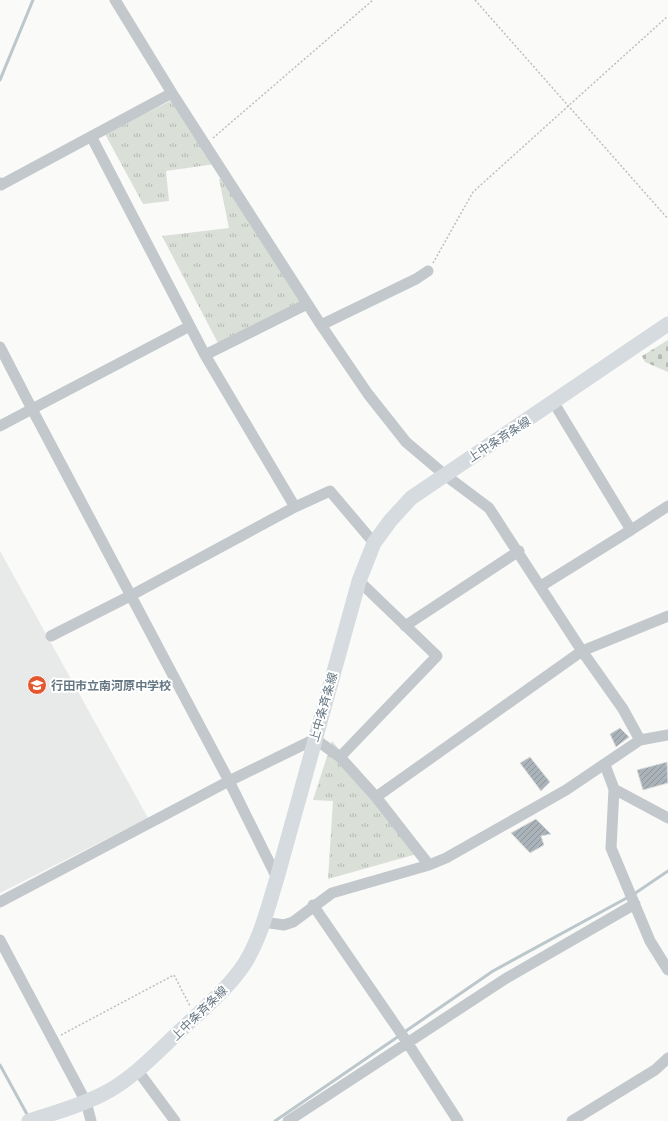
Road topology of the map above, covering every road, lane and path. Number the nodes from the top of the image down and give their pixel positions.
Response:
1 (116, 0) edge
2 (373, 0) edge
3 (475, 0) edge
4 (668, 16) edge
5 (172, 93) junction
6 (568, 106) junction
7 (92, 138) junction
8 (205, 144) junction
9 (0, 185) edge
10 (668, 218) edge
11 (428, 271) joint
12 (306, 304) junction
13 (321, 324) junction
14 (668, 324) edge
15 (190, 326) junction
16 (0, 347) edge
17 (205, 355) junction
18 (554, 403) junction
19 (32, 409) junction
20 (0, 426) edge
21 (445, 475) junction
22 (668, 506) edge
23 (295, 507) junction
24 (631, 530) junction
25 (374, 543) junction
26 (519, 551) junction
27 (359, 581) junction
28 (541, 586) junction
29 (130, 596) junction
30 (668, 616) edge
31 (405, 626) junction
32 (51, 636) dead end
33 (582, 651) junction
34 (668, 735) edge
35 (314, 739) junction
36 (640, 740) junction
37 (340, 758) junction
38 (605, 765) junction
39 (229, 781) junction
40 (614, 789) junction
41 (376, 797) junction
42 (668, 818) edge
43 (429, 864) junction
44 (277, 878) junction
45 (0, 902) edge
46 (635, 904) junction
47 (313, 905) junction
48 (264, 922) junction
49 (0, 940) edge
50 (668, 970) edge
51 (196, 1017) junction
52 (53, 1039) junction
53 (407, 1042) junction
54 (668, 1058) edge
55 (138, 1071) junction
56 (86, 1102) junction
57 (29, 1121) edge
58 (91, 1121) edge
59 (175, 1121) edge
60 (288, 1121) edge
61 (458, 1121) edge
62 (572, 1121) edge

1 - 5 street
2 - 8 path
3 - 6 path
4 - 6 path
5 - 7 street
5 - 8 street
6 - 10 path
6 - 11 path
7 - 9 street
7 - 15 street
8 - 12 street
11 - 13 street
12 - 13 street
12 - 17 street
13 - 21 street
14 - 18 main road, 上中条斉条線
15 - 17 street
15 - 19 street
16 - 19 street
17 - 23 street
18 - 21 main road, 上中条斉条線
18 - 24 street
19 - 20 street
19 - 29 street
21 - 25 main road, 上中条斉条線
21 - 26 street
22 - 24 street
23 - 25 street
23 - 29 street
24 - 28 street
25 - 27 main road, 上中条斉条線
26 - 28 street
26 - 31 street
27 - 31 street
27 - 35 main road, 上中条斉条線
28 - 33 street
29 - 32 street
29 - 39 street
30 - 33 street
31 - 37 street
33 - 36 street
33 - 41 street
34 - 36 street
35 - 37 street
35 - 39 street
35 - 44 main road, 上中条斉条線
36 - 38 street
37 - 41 street
38 - 40 street
38 - 43 street
39 - 44 street
39 - 45 street
40 - 42 street
40 - 46 street
41 - 43 street
43 - 47 street
44 - 48 main road, 上中条斉条線
46 - 50 street
46 - 53 street
47 - 48 street
47 - 53 street
48 - 51 main road, 上中条斉条線
49 - 52 street
51 - 52 path
51 - 55 main road, 上中条斉条線
52 - 56 street
53 - 60 street
53 - 61 street
54 - 62 street
55 - 56 main road, 上中条斉条線
55 - 59 street
56 - 57 main road, 上中条斉条線
56 - 58 street

